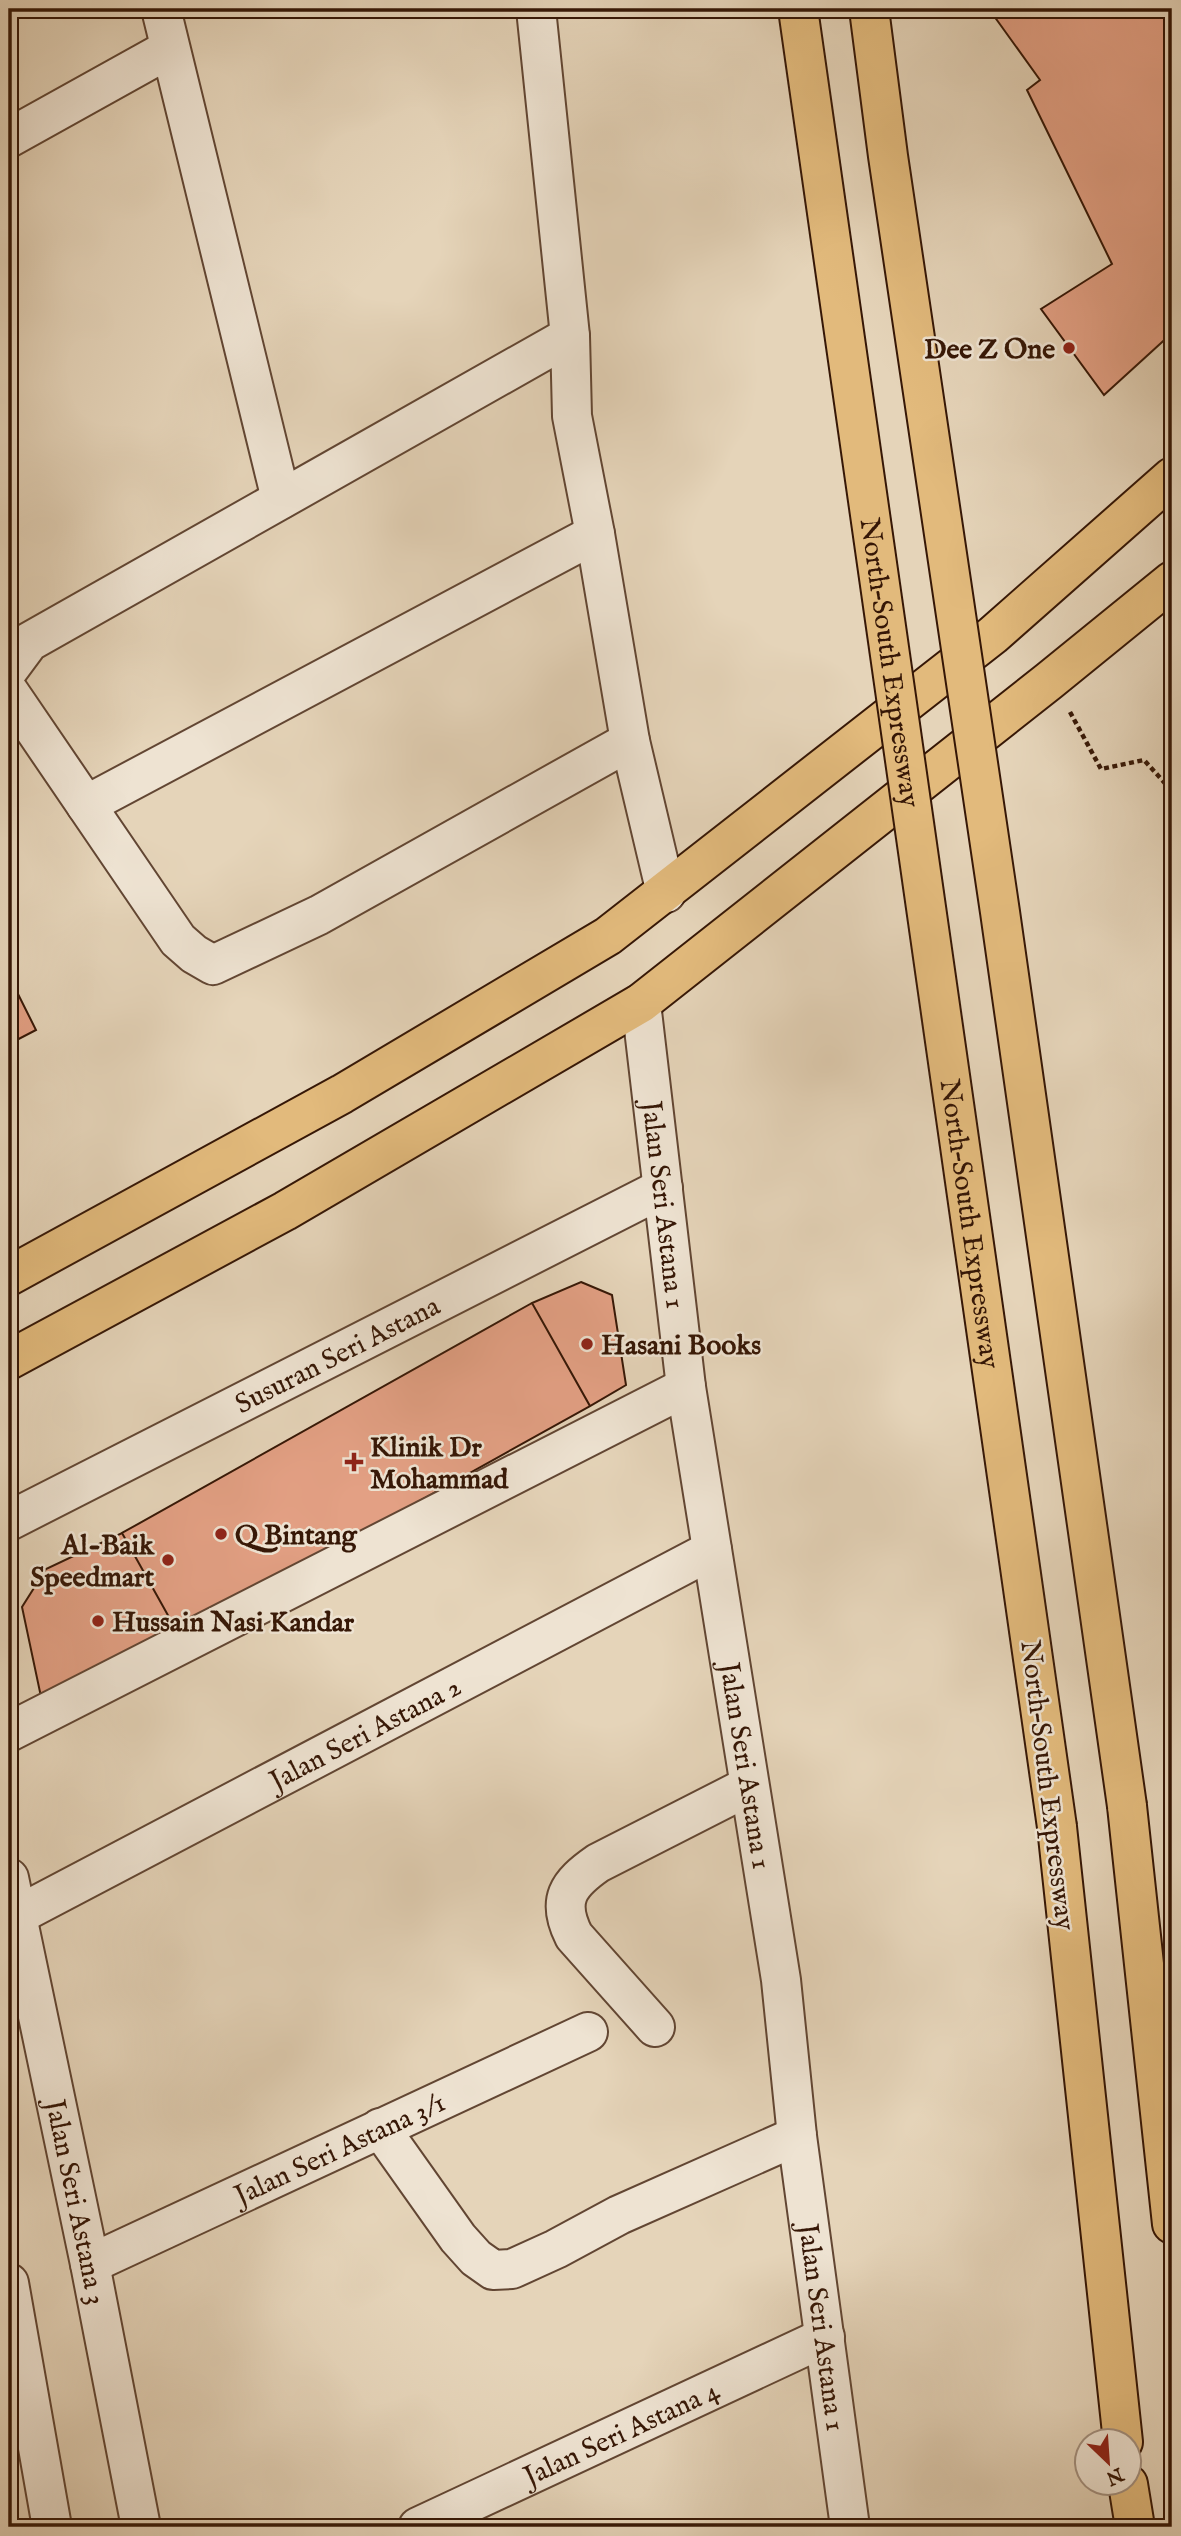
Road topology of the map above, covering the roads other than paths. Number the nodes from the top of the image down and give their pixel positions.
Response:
1 (161, 9) edge
2 (536, 9) edge
3 (798, 9) edge
4 (869, 9) edge
5 (169, 49) junction
6 (9, 138) edge
7 (570, 336) junction
8 (1172, 477) edge
9 (281, 499) junction
10 (595, 534) junction
11 (1172, 582) edge
12 (9, 669) edge
13 (9, 691) edge
14 (630, 741) junction
15 (86, 804) junction
16 (666, 893) junction
17 (640, 1003) junction
18 (663, 1188) junction
19 (9, 1276) edge
20 (9, 1360) edge
21 (686, 1387) junction
22 (9, 1521) edge
23 (712, 1550) junction
24 (9, 1732) edge
25 (749, 1786) junction
26 (9, 1878) edge
27 (16, 1916) junction
28 (655, 2027) dead end
29 (588, 2032) dead end
30 (380, 2128) junction
31 (797, 2136) junction
32 (1172, 2224) edge
33 (90, 2264) junction
34 (9, 2283) edge
35 (825, 2337) junction
36 (1122, 2428) edge
37 (1130, 2498) edge
38 (52, 2527) edge
39 (141, 2527) edge
40 (418, 2527) edge
41 (850, 2527) edge
42 (1135, 2527) edge

1 - 5 street
2 - 7 street
3 - 36 highway, North–South Expressway, bridge
4 - 32 highway, bridge
5 - 6 street
5 - 9 street
7 - 9 street
7 - 10 street
8 - 16 highway
9 - 12 street
10 - 14 street
10 - 15 street
11 - 17 highway
13 - 15 street
14 - 15 street
14 - 16 street
16 - 19 highway
17 - 18 street, Jalan Seri Astana 1
17 - 20 highway
18 - 21 street, Jalan Seri Astana 1
18 - 22 street, Susuran Seri Astana
21 - 23 street, Jalan Seri Astana 1
21 - 24 street
23 - 25 street, Jalan Seri Astana 1
23 - 27 street, Jalan Seri Astana 2
25 - 28 street
25 - 31 street, Jalan Seri Astana 1
26 - 27 street, Jalan Seri Astana 3
27 - 33 street, Jalan Seri Astana 3
29 - 30 street, Jalan Seri Astana 3/1
30 - 31 street
30 - 33 street, Jalan Seri Astana 3/1
31 - 35 street, Jalan Seri Astana 1
33 - 39 street, Jalan Seri Astana 3
34 - 38 street
35 - 40 street, Jalan Seri Astana 4
35 - 41 street, Jalan Seri Astana 1
37 - 42 highway

